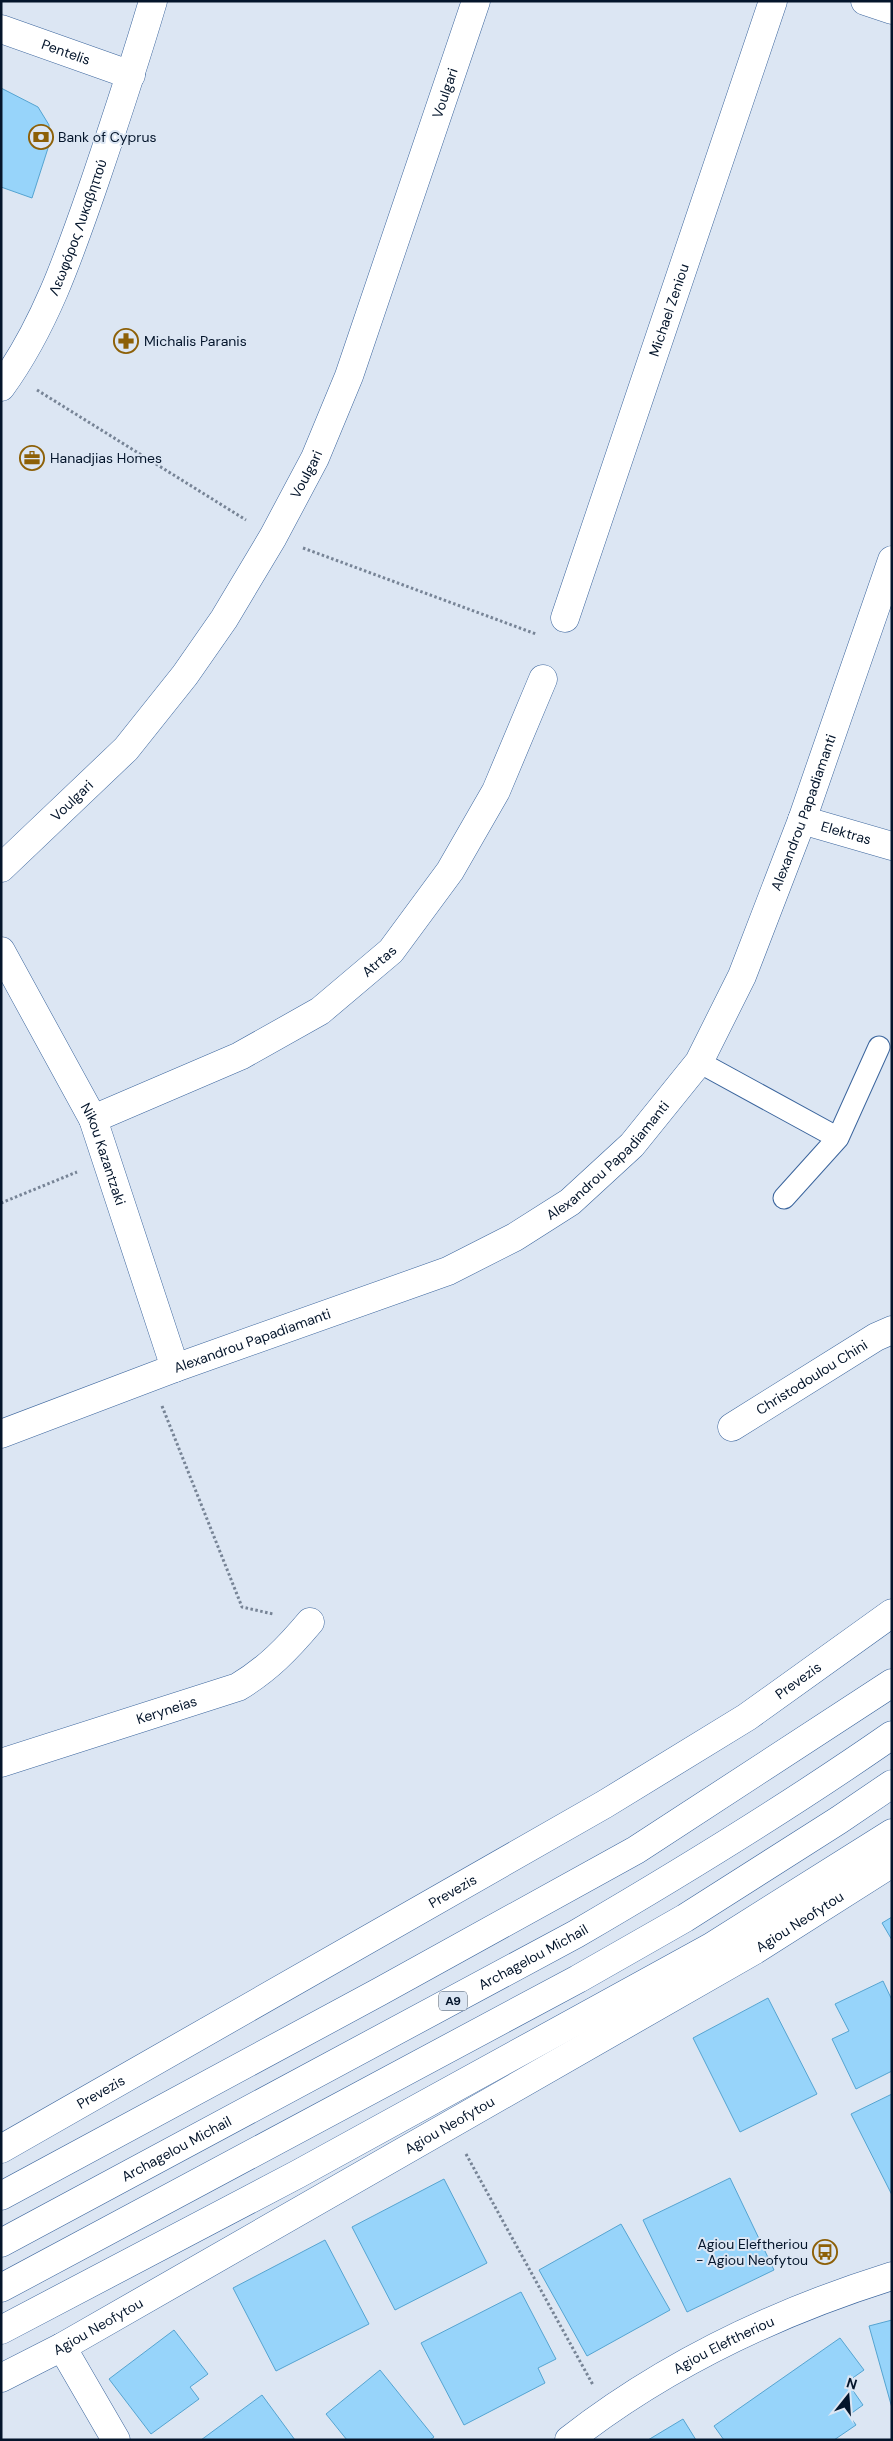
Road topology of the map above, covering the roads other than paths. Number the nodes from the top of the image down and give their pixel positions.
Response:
1 (153, 1) edge
2 (476, 1) edge
3 (774, 1) edge
4 (865, 1) edge
5 (892, 10) edge
6 (1, 28) edge
7 (132, 75) junction
8 (4, 377) edge
9 (892, 560) edge
10 (566, 618) dead end
11 (543, 678) dead end
12 (802, 820) junction
13 (892, 846) edge
14 (1, 868) edge
15 (1, 951) edge
16 (879, 1047) dead end
17 (699, 1062) junction
18 (93, 1119) junction
19 (838, 1138) junction
20 (784, 1198) dead end
21 (892, 1330) edge
22 (163, 1373) junction
23 (732, 1427) dead end
24 (1, 1434) edge
25 (892, 1613) edge
26 (310, 1622) road end
27 (892, 1684) edge
28 (892, 1735) edge
29 (1, 1763) edge
30 (892, 1784) edge
31 (892, 1832) edge
32 (892, 1863) edge
33 (1, 2148) edge
34 (1, 2196) edge
35 (1, 2244) edge
36 (892, 2276) edge
37 (1, 2288) edge
38 (1, 2330) edge
39 (62, 2347) junction
40 (1, 2378) edge
41 (116, 2440) edge
42 (569, 2440) edge

1 - 7 main road, Λεωφόρος Λυκαβηττού
2 - 14 main road, Voulgari
3 - 10 main road, Michael Zeniou
4 - 5 main road
6 - 7 main road, Pentelis
7 - 8 main road, Λεωφόρος Λυκαβηττού
9 - 12 main road, Alexandrou Papadiamanti
11 - 18 main road, Atrtas
12 - 13 main road, Elektras
12 - 17 main road, Alexandrou Papadiamanti
15 - 18 main road, Nikou Kazantzaki
16 - 19 lane
17 - 19 lane
17 - 22 main road, Alexandrou Papadiamanti
18 - 22 main road, Nikou Kazantzaki
19 - 20 lane
21 - 23 main road, Christodoulou Chini
22 - 24 main road, Alexandrou Papadiamanti
25 - 33 main road, Prevezis
26 - 29 main road, Keryneias
27 - 34 main road
28 - 35 main road, Archagelou Michail / A9
30 - 37 main road
31 - 38 main road
32 - 39 main road, Agiou Neofytou
36 - 42 main road, Agiou Eleftheriou
39 - 40 main road, Agiou Neofytou
39 - 41 main road

